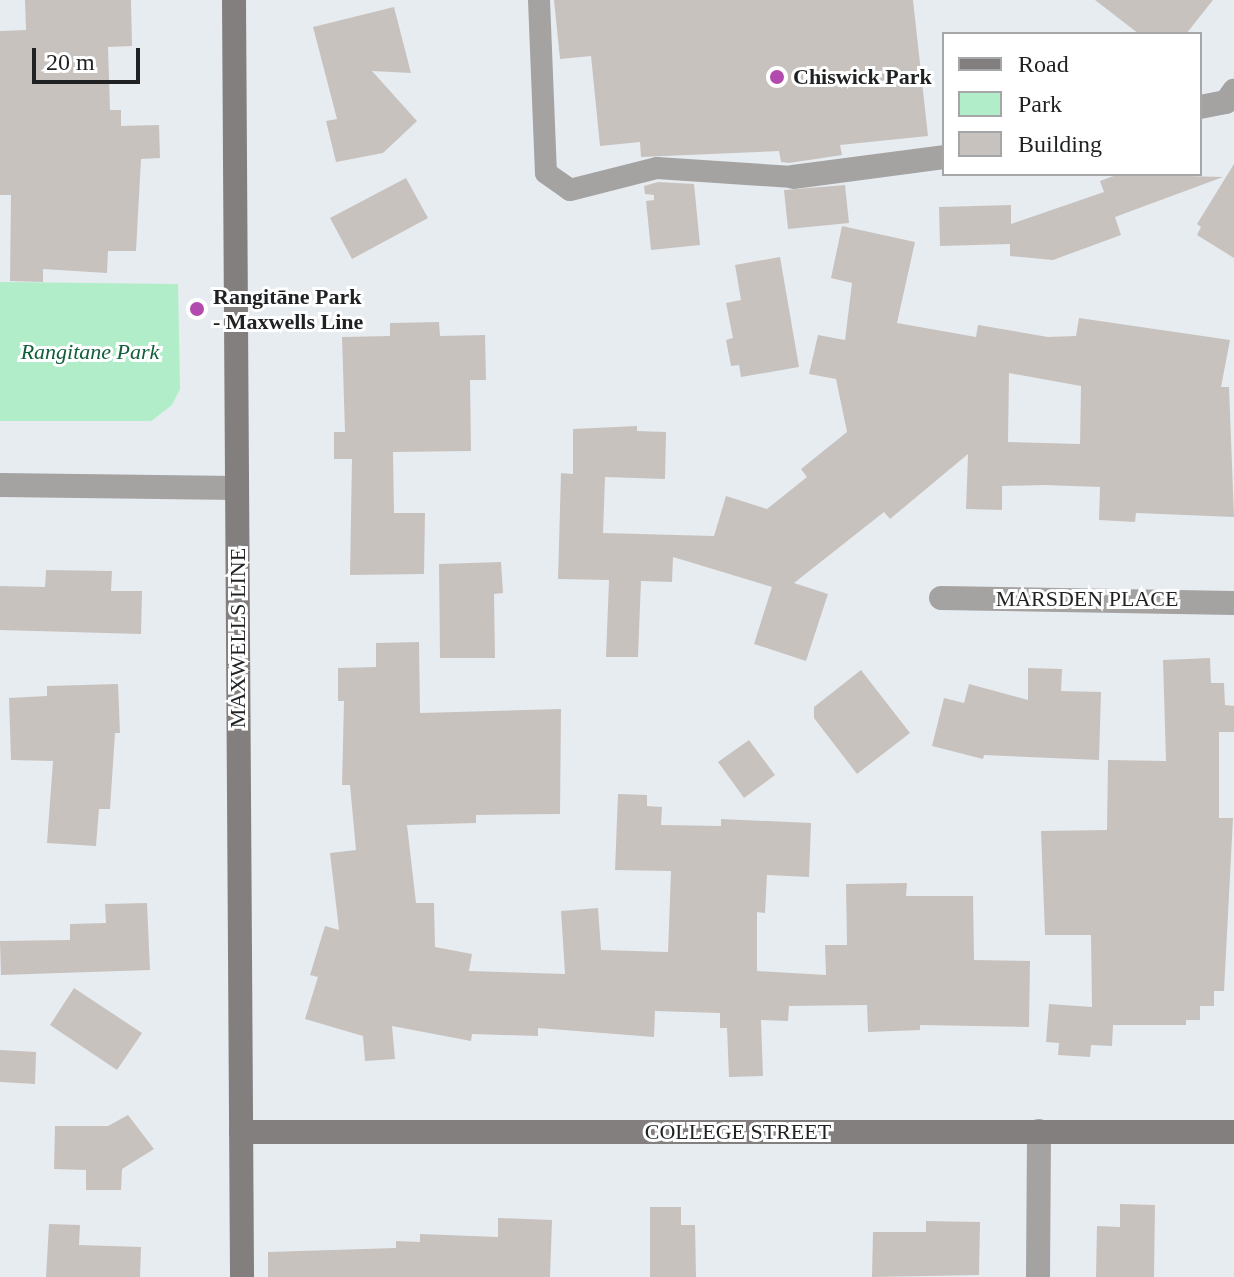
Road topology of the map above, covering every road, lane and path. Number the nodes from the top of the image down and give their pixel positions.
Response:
1 (234, 0) edge
2 (539, 0) edge
3 (1231, 105) edge
4 (1202, 107) edge
5 (942, 157) edge
6 (793, 177) joint
7 (0, 485) edge
8 (237, 488) junction
9 (941, 598) dead end
10 (1234, 603) edge
11 (1039, 1131) junction
12 (241, 1132) junction
13 (1234, 1132) edge
14 (242, 1277) edge
15 (1038, 1277) edge

1 - 8 main road, MAXWELLS LINE
2 - 6 lane
3 - 4 street
5 - 6 street
7 - 8 street
8 - 12 main road, MAXWELLS LINE
9 - 10 street, MARSDEN PLACE
11 - 12 main road, COLLEGE STREET
11 - 13 main road, COLLEGE STREET
11 - 15 street
12 - 14 main road, MAXWELLS LINE

